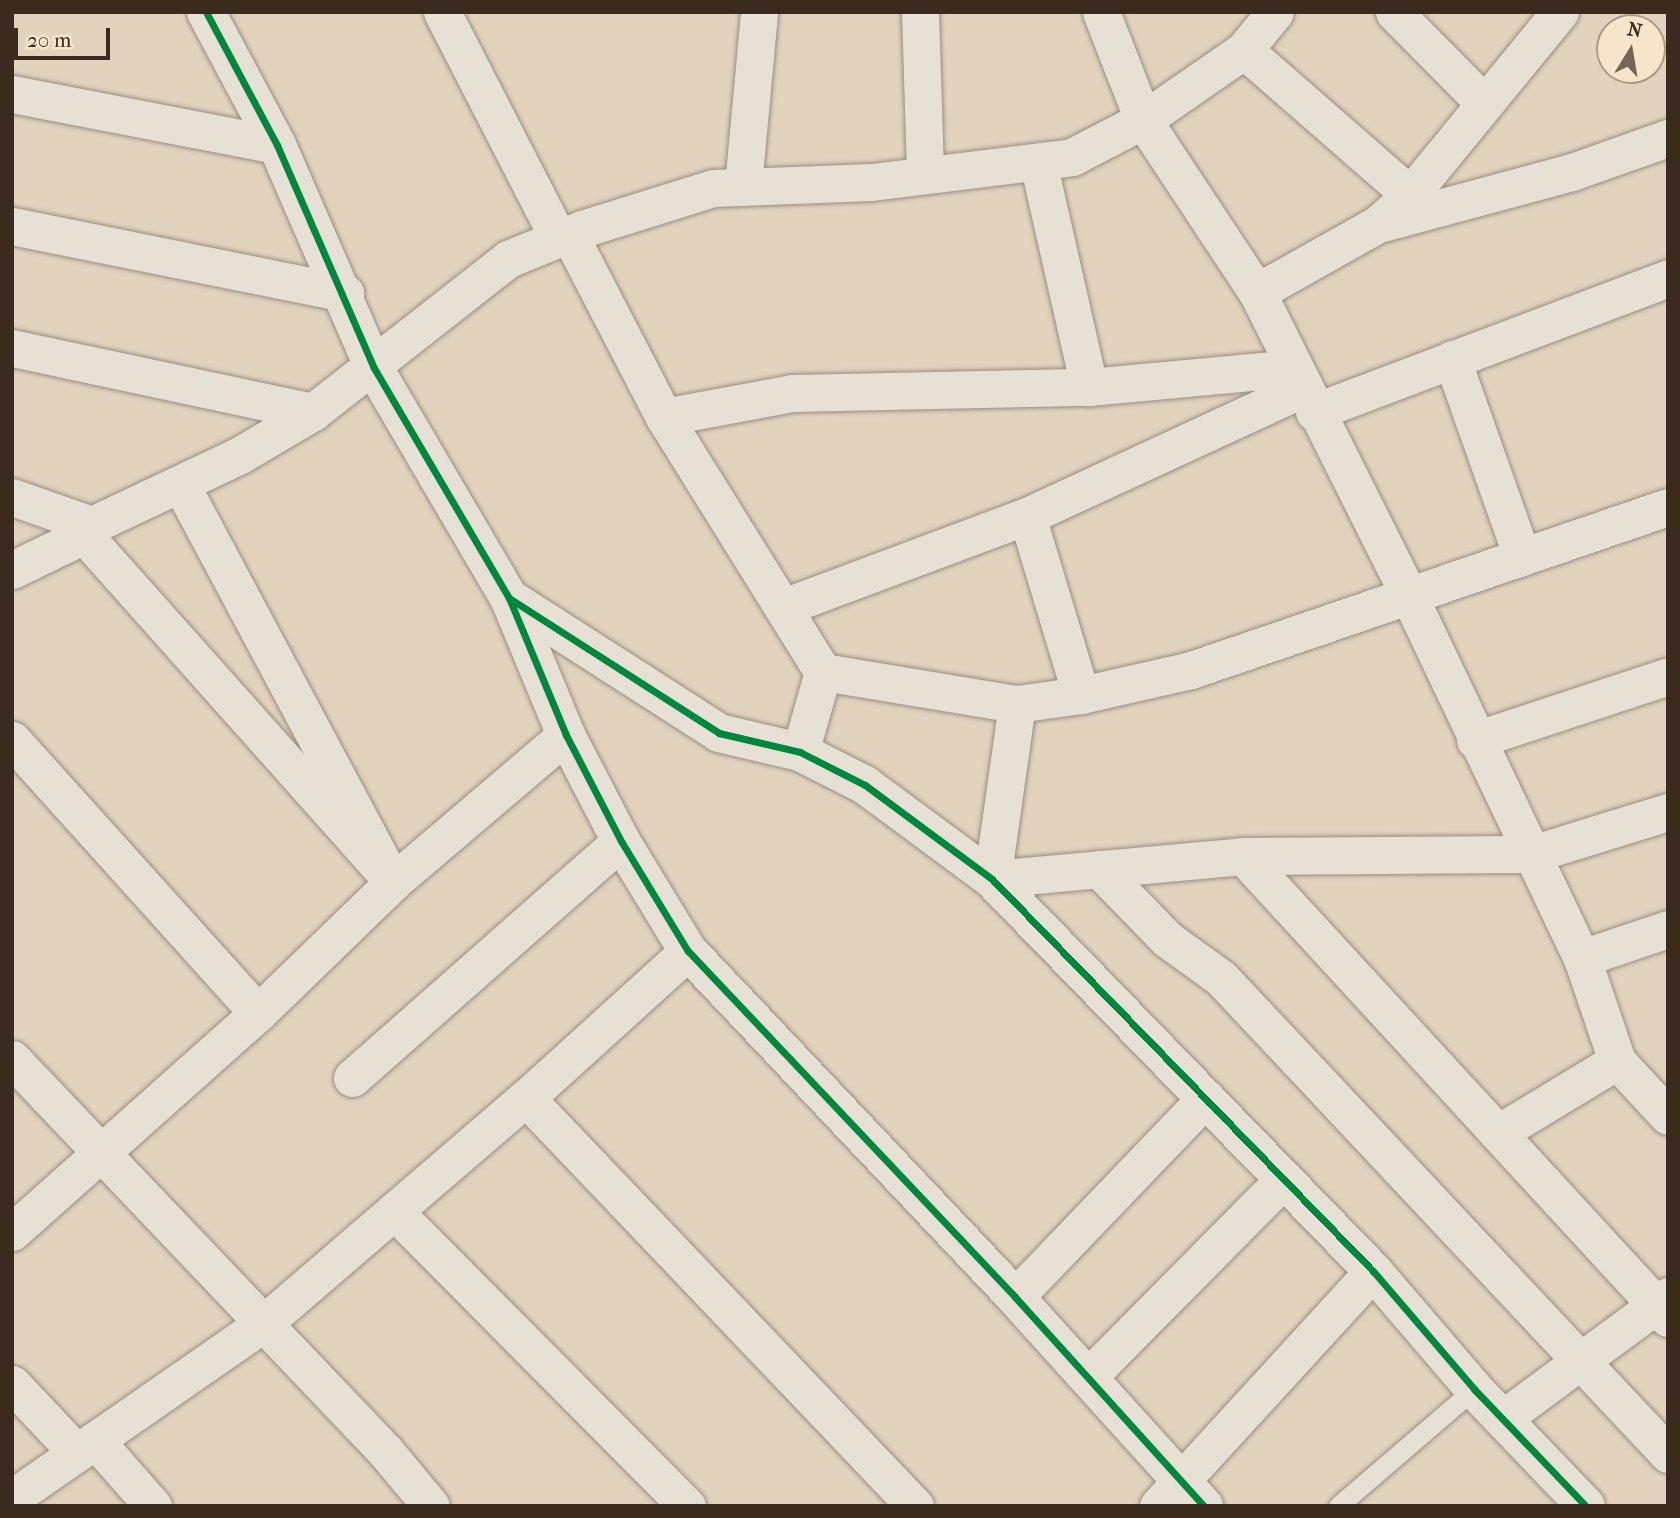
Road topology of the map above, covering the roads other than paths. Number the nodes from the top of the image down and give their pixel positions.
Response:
1 (206, 12) edge
2 (442, 12) edge
3 (759, 12) edge
4 (920, 12) edge
5 (1101, 12) edge
6 (1394, 12) edge
7 (1556, 14) edge
8 (1260, 25) edge
9 (12, 94) edge
10 (1485, 104) junction
11 (1143, 120) junction
12 (1668, 138) edge
13 (277, 145) junction
14 (1038, 162) junction
15 (925, 175) junction
16 (743, 186) junction
17 (1410, 195) junction
18 (1378, 224) junction
19 (12, 226) edge
20 (564, 236) junction
21 (1668, 278) edge
22 (1257, 292) junction
23 (345, 293) junction
24 (12, 348) edge
25 (1452, 359) junction
26 (374, 368) junction
27 (1088, 387) junction
28 (1303, 389) junction
29 (313, 412) junction
30 (664, 417) junction
31 (181, 485) junction
32 (12, 498) edge
33 (1668, 508) edge
34 (1027, 516) junction
35 (88, 530) junction
36 (1522, 557) junction
37 (12, 570) edge
38 (1409, 596) junction
39 (509, 598) junction
40 (786, 606) junction
41 (823, 672) junction
42 (1668, 676) edge
43 (1081, 695) junction
44 (1017, 704) junction
45 (566, 735) junction
46 (12, 740) edge
47 (1475, 740) junction
48 (800, 752) junction
49 (1668, 812) edge
50 (621, 841) junction
51 (1532, 854) junction
52 (1243, 856) junction
53 (1100, 869) junction
54 (992, 879) junction
55 (393, 882) junction
56 (1668, 929) edge
57 (688, 951) junction
58 (1582, 958) junction
59 (258, 1013) junction
60 (12, 1059) edge
61 (1618, 1061) junction
62 (352, 1078) dead end
63 (526, 1098) junction
64 (1206, 1098) junction
65 (1668, 1116) edge
66 (1498, 1133) junction
67 (103, 1154) junction
68 (1284, 1179) junction
69 (394, 1211) junction
70 (12, 1233) edge
71 (1373, 1271) junction
72 (1015, 1297) junction
73 (1663, 1306) edge
74 (264, 1323) junction
75 (1581, 1360) junction
76 (1088, 1377) junction
77 (12, 1384) edge
78 (1475, 1389) junction
79 (1502, 1419) junction
80 (86, 1447) junction
81 (1668, 1454) edge
82 (1181, 1497) edge
83 (12, 1498) edge
84 (153, 1506) edge
85 (431, 1506) edge
86 (687, 1506) edge
87 (915, 1506) edge
88 (1338, 1506) edge
89 (1586, 1506) edge

1 - 13 street
2 - 20 street
3 - 16 street
4 - 15 street
5 - 11 street
6 - 10 street
7 - 10 street
8 - 11 street
8 - 17 street
9 - 13 street
10 - 17 street
11 - 14 street
11 - 22 street
12 - 18 street
13 - 23 street
14 - 15 street
14 - 27 street
15 - 16 street
16 - 20 street
17 - 18 street
18 - 22 street
19 - 23 street
20 - 26 street
20 - 30 street
21 - 25 street
22 - 28 street
23 - 26 street
24 - 29 street
25 - 28 street
25 - 36 street
26 - 29 street
26 - 39 street
27 - 28 street
27 - 30 street
28 - 34 street
28 - 38 street
29 - 31 street
30 - 40 street
31 - 35 street
31 - 55 street
32 - 35 street
33 - 36 street
34 - 40 street
34 - 43 street
35 - 37 street
35 - 55 street
36 - 38 street
38 - 43 street
38 - 47 street
39 - 45 street
39 - 48 street
40 - 41 street
41 - 44 street
41 - 48 street
42 - 47 street
43 - 44 street
44 - 54 street
45 - 50 street
45 - 55 street
46 - 59 street
47 - 51 street
48 - 54 street
49 - 51 street
50 - 57 street
50 - 62 street
51 - 52 street
51 - 58 street
52 - 53 street
52 - 66 street
53 - 54 street
53 - 75 street
54 - 64 street
55 - 59 street
56 - 58 street
57 - 63 street
57 - 72 street
58 - 61 street
59 - 67 street
60 - 67 street
61 - 65 street
61 - 66 street
63 - 69 street
63 - 87 street
64 - 68 street
64 - 72 street
66 - 73 street
67 - 70 street
67 - 74 street
68 - 71 street
68 - 76 street
69 - 74 street
69 - 86 street
71 - 78 street
71 - 82 street
72 - 76 street
73 - 75 street
74 - 80 street
74 - 85 street
75 - 79 street
75 - 81 street
76 - 82 street
77 - 80 street
78 - 79 street
78 - 88 lane
79 - 89 street
80 - 83 street
80 - 84 street

